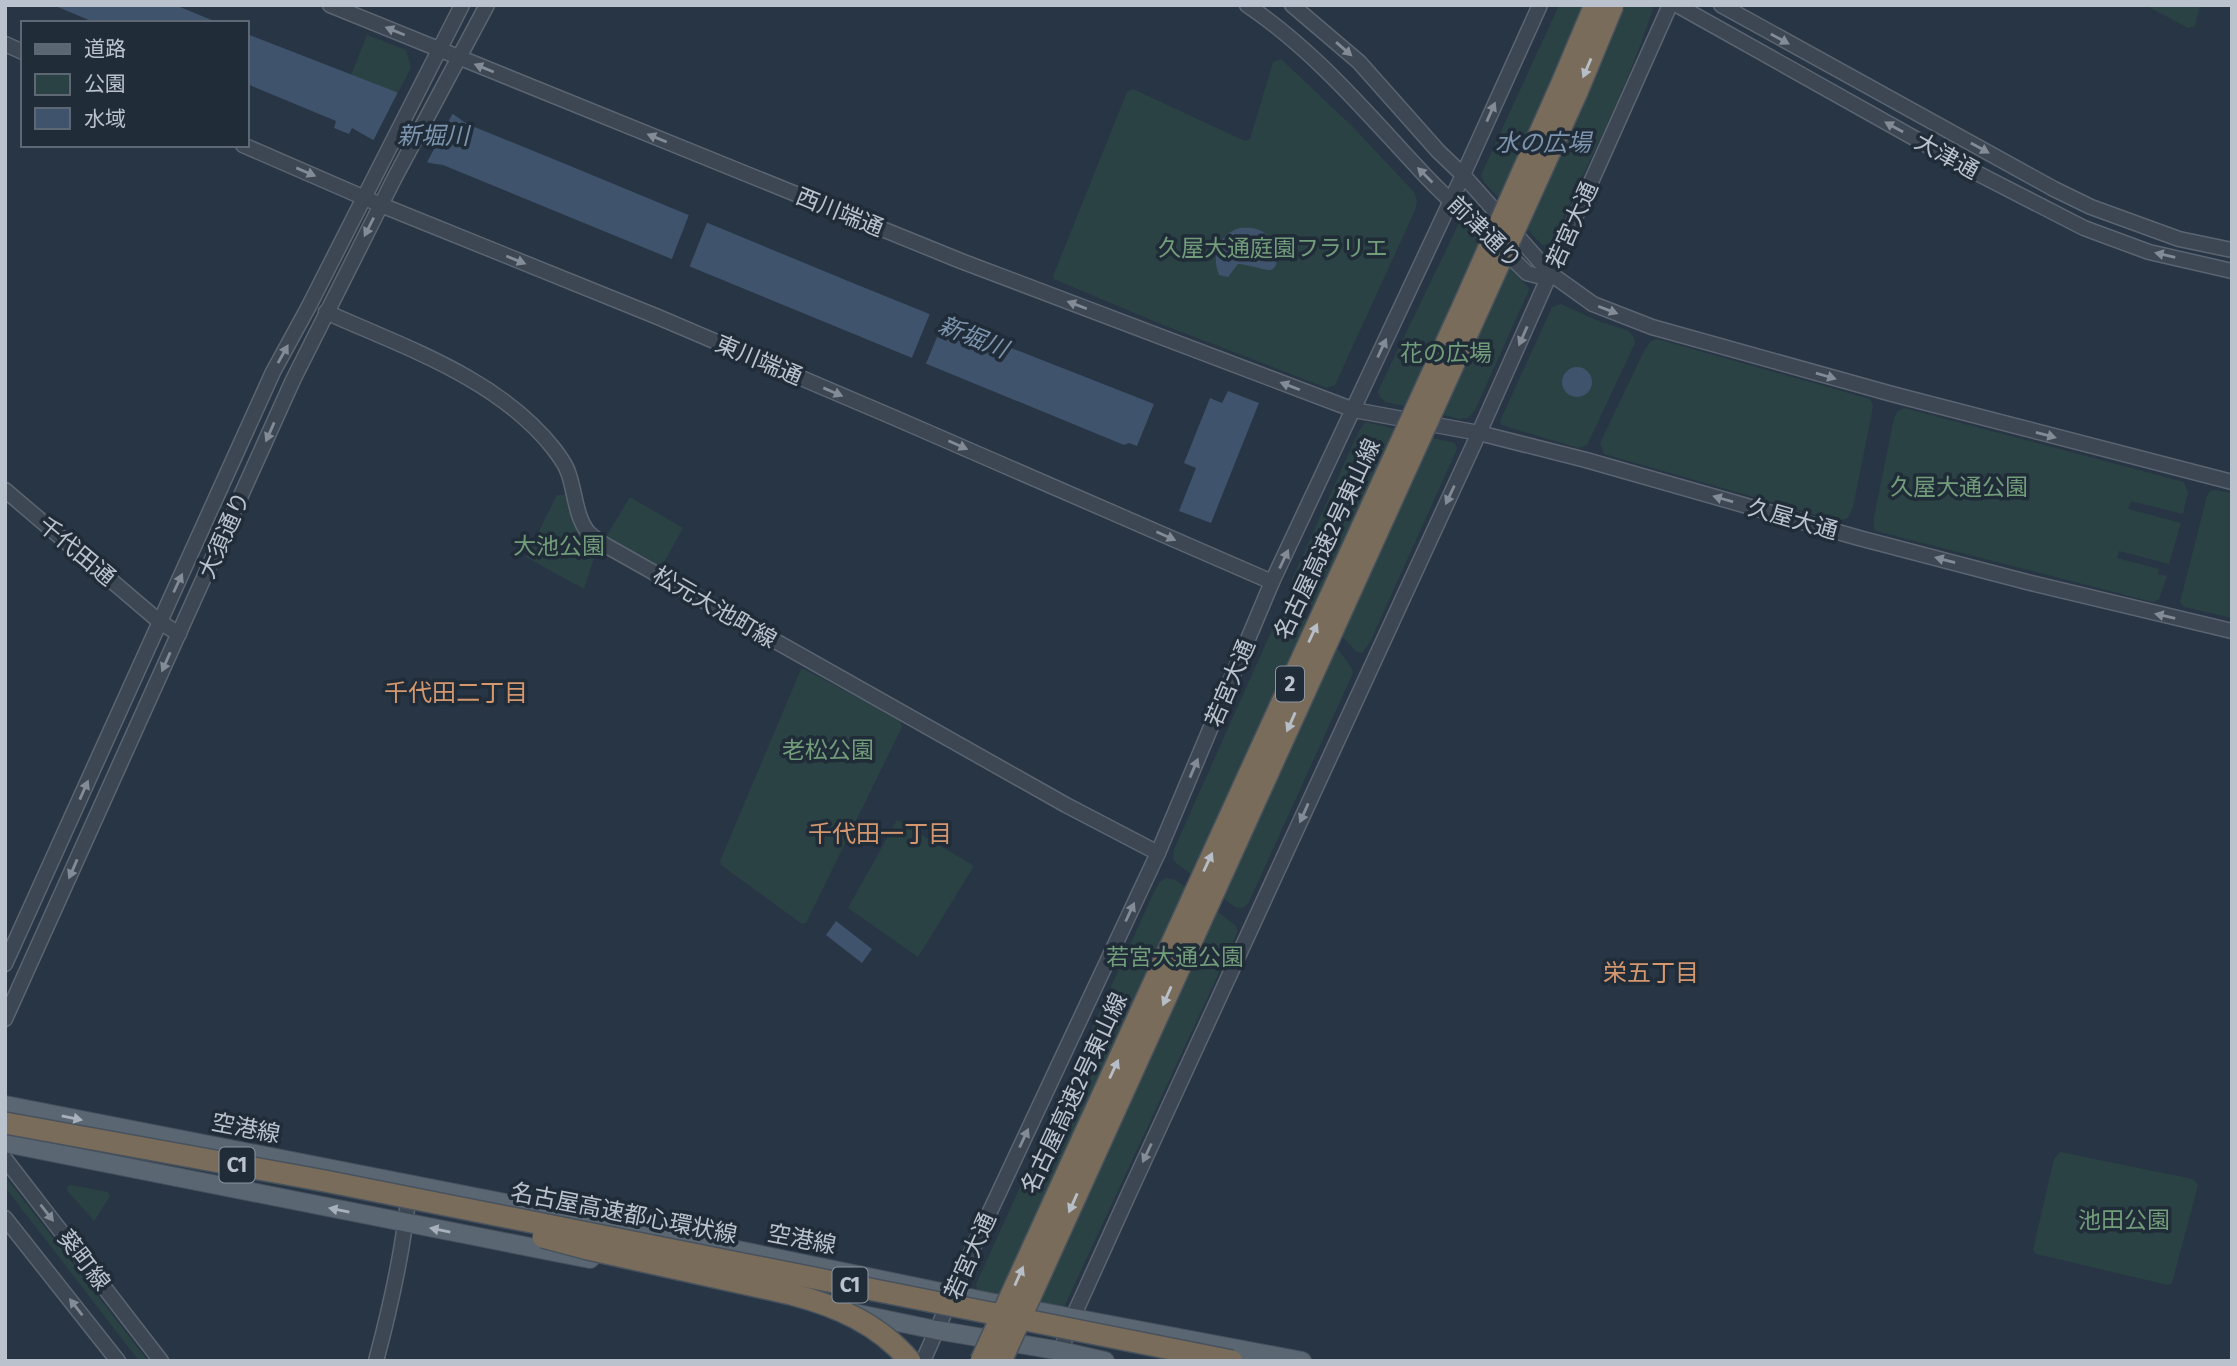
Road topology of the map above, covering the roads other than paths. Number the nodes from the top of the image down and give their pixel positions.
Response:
1 (330, 5) edge
2 (462, 5) edge
3 (487, 5) edge
4 (1247, 5) edge
5 (1292, 5) edge
6 (1539, 5) edge
7 (1595, 5) edge
8 (1613, 5) edge
9 (1670, 5) edge
10 (1677, 5) edge
11 (1721, 5) edge
12 (5, 44) edge
13 (440, 49) junction
14 (21, 51) edge
15 (458, 58) junction
16 (248, 147) edge
17 (1463, 175) junction
18 (364, 197) junction
19 (1450, 199) junction
20 (381, 205) junction
21 (2232, 250) edge
22 (2232, 271) edge
23 (1551, 274) junction
24 (326, 312) junction
25 (1354, 410) junction
26 (1479, 433) junction
27 (2232, 482) edge
28 (5, 490) edge
29 (1272, 583) junction
30 (160, 622) junction
31 (2232, 631) edge
32 (179, 634) junction
33 (1158, 853) junction
34 (5, 964) edge
35 (5, 1019) edge
36 (5, 1105) edge
37 (5, 1123) edge
38 (5, 1143) edge
39 (5, 1159) edge
40 (409, 1185) junction
41 (467, 1209) junction
42 (5, 1218) edge
43 (406, 1223) junction
44 (953, 1293) junction
45 (1073, 1317) junction
46 (936, 1330) junction
47 (1059, 1356) edge
48 (118, 1361) edge
49 (161, 1361) edge
50 (376, 1361) edge
51 (910, 1361) edge
52 (923, 1361) edge
53 (981, 1361) edge
54 (1001, 1361) edge
55 (1105, 1361) edge
56 (1232, 1361) edge
57 (1302, 1361) edge

13 -> 1 street, 西川端通
2 - 13 street, 大須通り
3 - 15 street, 大須通り
19 -> 4 street, 前津通り
5 -> 17 street, 前津通り
17 -> 6 street, 若宮大通
53 -> 7 highway, 名古屋高速2号東山線 / 2, bridge
8 -> 54 highway, 名古屋高速2号東山線 / 2, bridge
9 - 23 street, 若宮大通
22 -> 10 street, 大津通
11 -> 21 street, 大津通
12 - 14 street
13 - 15 street, 西川端通
13 - 18 street, 大須通り
15 - 20 street, 大須通り
25 -> 15 street, 西川端通
16 -> 18 street, 東川端通
17 - 19 street, 若宮大通
17 - 23 street, 前津通り
18 - 20 street, 東川端通
30 -> 18 street, 大須通り
19 - 23 street, 前津通り
25 -> 19 street, 若宮大通
20 -> 24 street, 大須通り
20 -> 29 street, 東川端通
23 -> 26 street, 若宮大通
23 -> 27 street
24 -> 32 street, 大須通り
24 - 33 street, 松元大池町線
25 - 26 street, 久屋大通
29 -> 25 street, 若宮大通
31 -> 26 street, 久屋大通
26 -> 45 street, 若宮大通
28 - 30 street, 千代田通
33 -> 29 street, 若宮大通
30 - 32 street, 千代田通
34 -> 30 street, 大須通り
32 -> 35 street, 大須通り
44 -> 33 street, 若宮大通
36 -> 40 main road, 空港線
37 - 41 highway, 名古屋高速都心環状線 / C1, bridge
43 -> 38 main road
39 -> 49 street, 葵町線
40 - 43 street
40 - 44 main road, 空港線
41 - 51 highway, bridge
41 - 56 highway, 名古屋高速都心環状線 / C1, bridge
48 -> 42 street, 葵町線
46 -> 43 main road
43 - 50 street
44 - 45 main road, 空港線
44 - 46 street, 若宮大通
45 - 47 street, 若宮大通
45 - 57 main road, 空港線
46 - 47 main road
46 - 52 street, 若宮大通
47 - 55 main road

